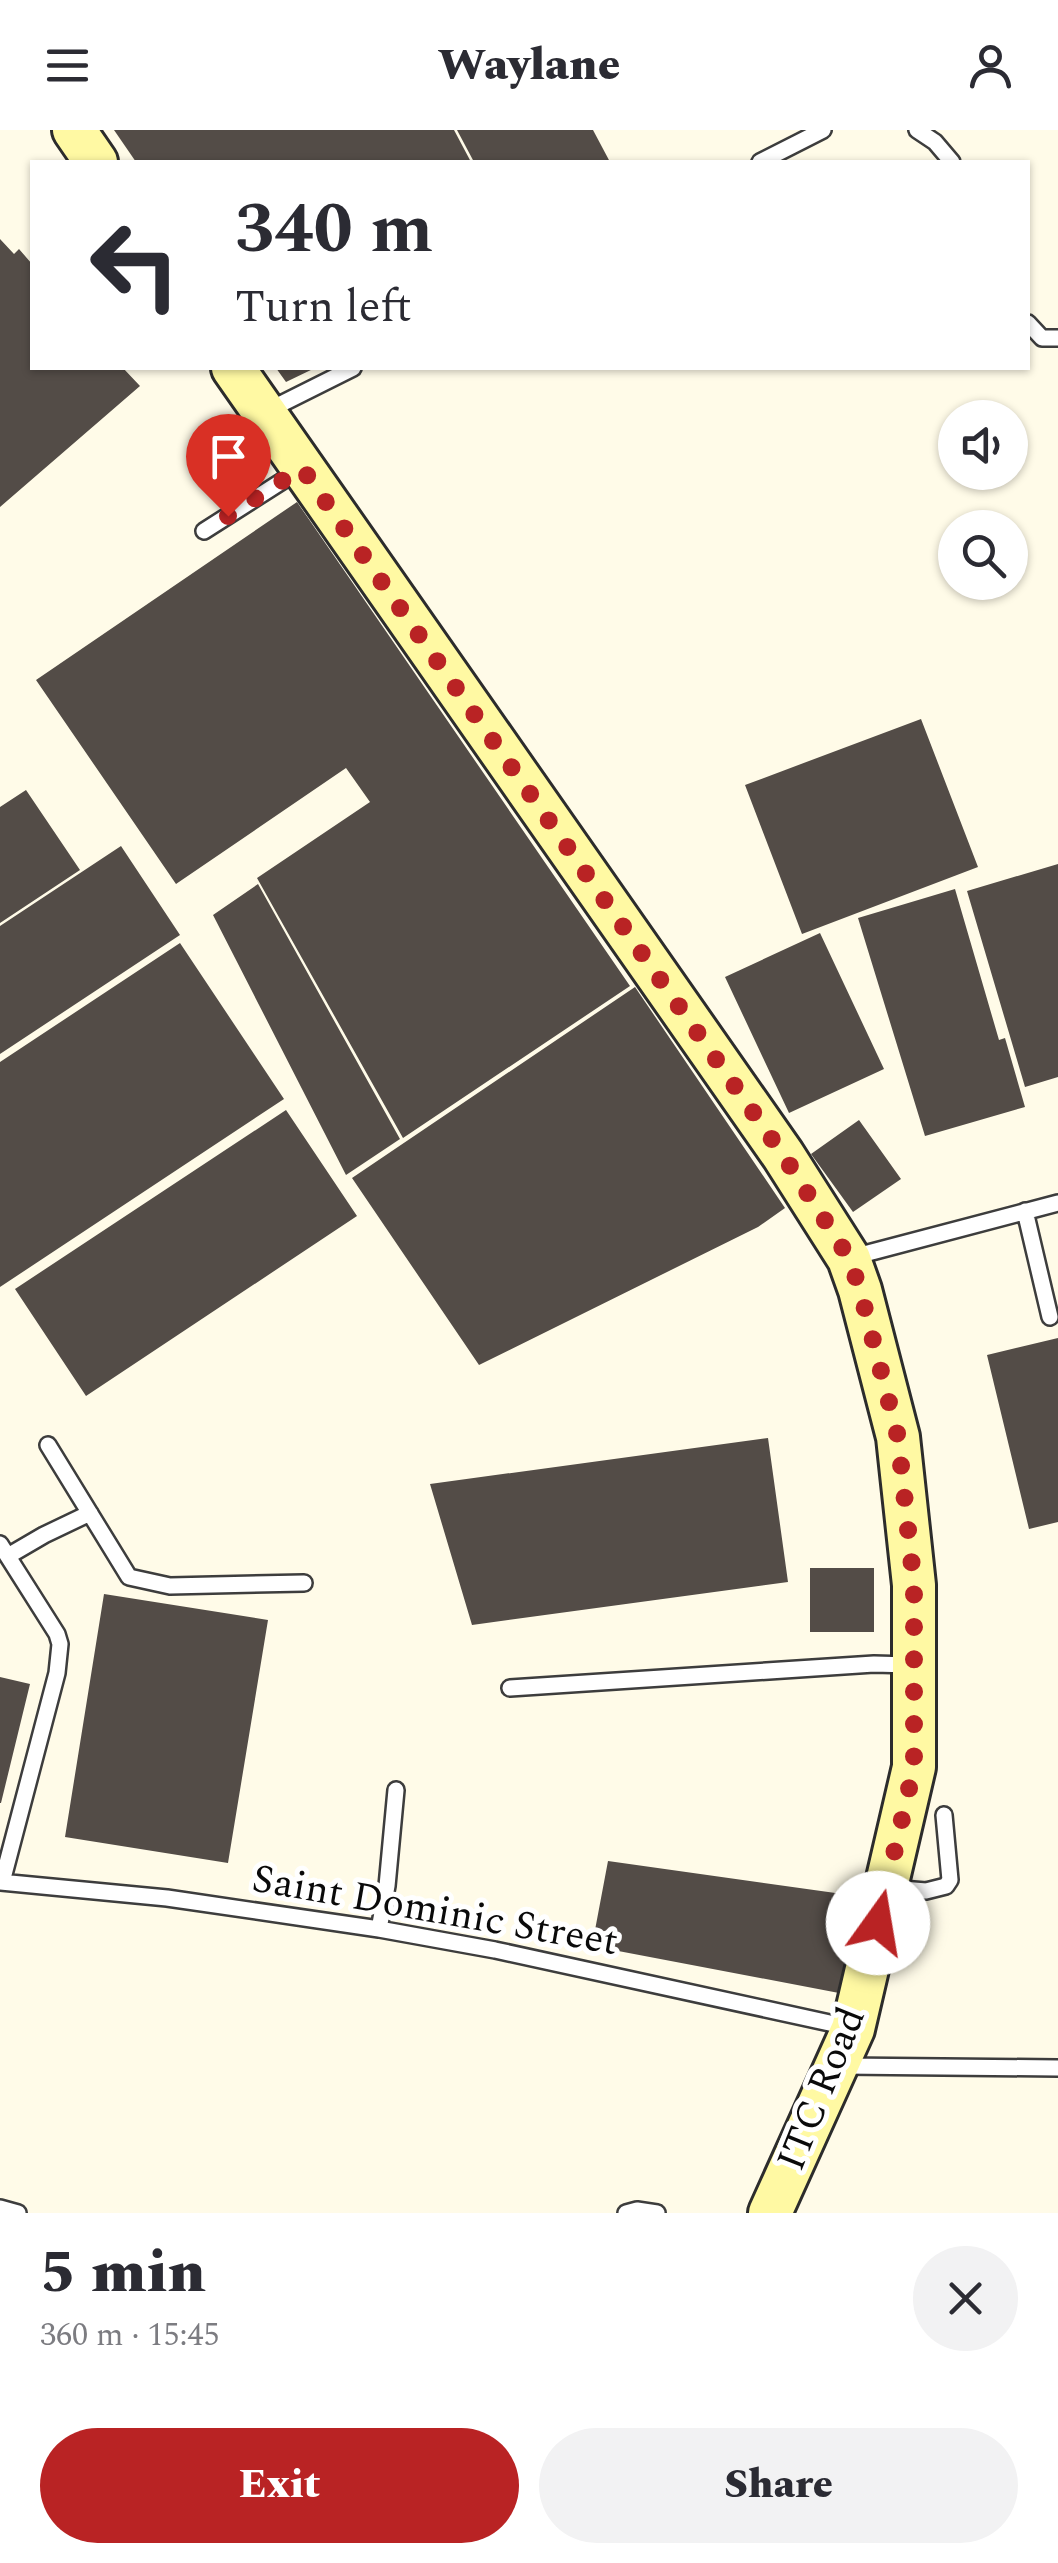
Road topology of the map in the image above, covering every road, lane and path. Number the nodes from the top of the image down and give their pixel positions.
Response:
1 (74, 130) edge
2 (824, 130) edge
3 (916, 130) edge
4 (95, 160) edge
5 (764, 160) edge
6 (950, 160) edge
7 (1030, 325) edge
8 (1058, 338) edge
9 (233, 370) edge
10 (349, 370) edge
11 (263, 413) junction
12 (302, 468) junction
13 (204, 531) dead end
14 (1058, 1203) edge
15 (1025, 1211) junction
16 (849, 1258) junction
17 (1050, 1317) dead end
18 (48, 1444) dead end
19 (90, 1513) junction
20 (4, 1550) edge
21 (304, 1583) dead end
22 (914, 1665) junction
23 (510, 1688) dead end
24 (396, 1790) dead end
25 (944, 1814) dead end
26 (1, 1882) edge
27 (886, 1888) junction
28 (379, 1928) junction
29 (845, 2047) junction
30 (1058, 2068) edge
31 (0, 2208) edge
32 (18, 2213) edge
33 (626, 2213) edge
34 (658, 2213) edge
35 (770, 2213) edge

1 - 4 street
2 - 5 lane
3 - 6 lane
7 - 8 lane
9 - 11 street, ITC Road
10 - 11 lane
11 - 12 street, ITC Road
12 - 13 lane
12 - 16 street, ITC Road
14 - 15 lane
15 - 16 lane
15 - 17 lane
16 - 22 street, ITC Road
18 - 19 lane
19 - 20 lane
19 - 21 lane
20 - 26 lane, Saint Dominic Street
22 - 23 lane
22 - 27 street, ITC Road
24 - 28 lane
25 - 27 lane
26 - 28 lane, Saint Dominic Street
27 - 29 street, ITC Road
28 - 29 lane, Saint Dominic Street
29 - 30 lane, Saint Dominic Street
29 - 35 street, ITC Road
31 - 32 lane
33 - 34 lane

